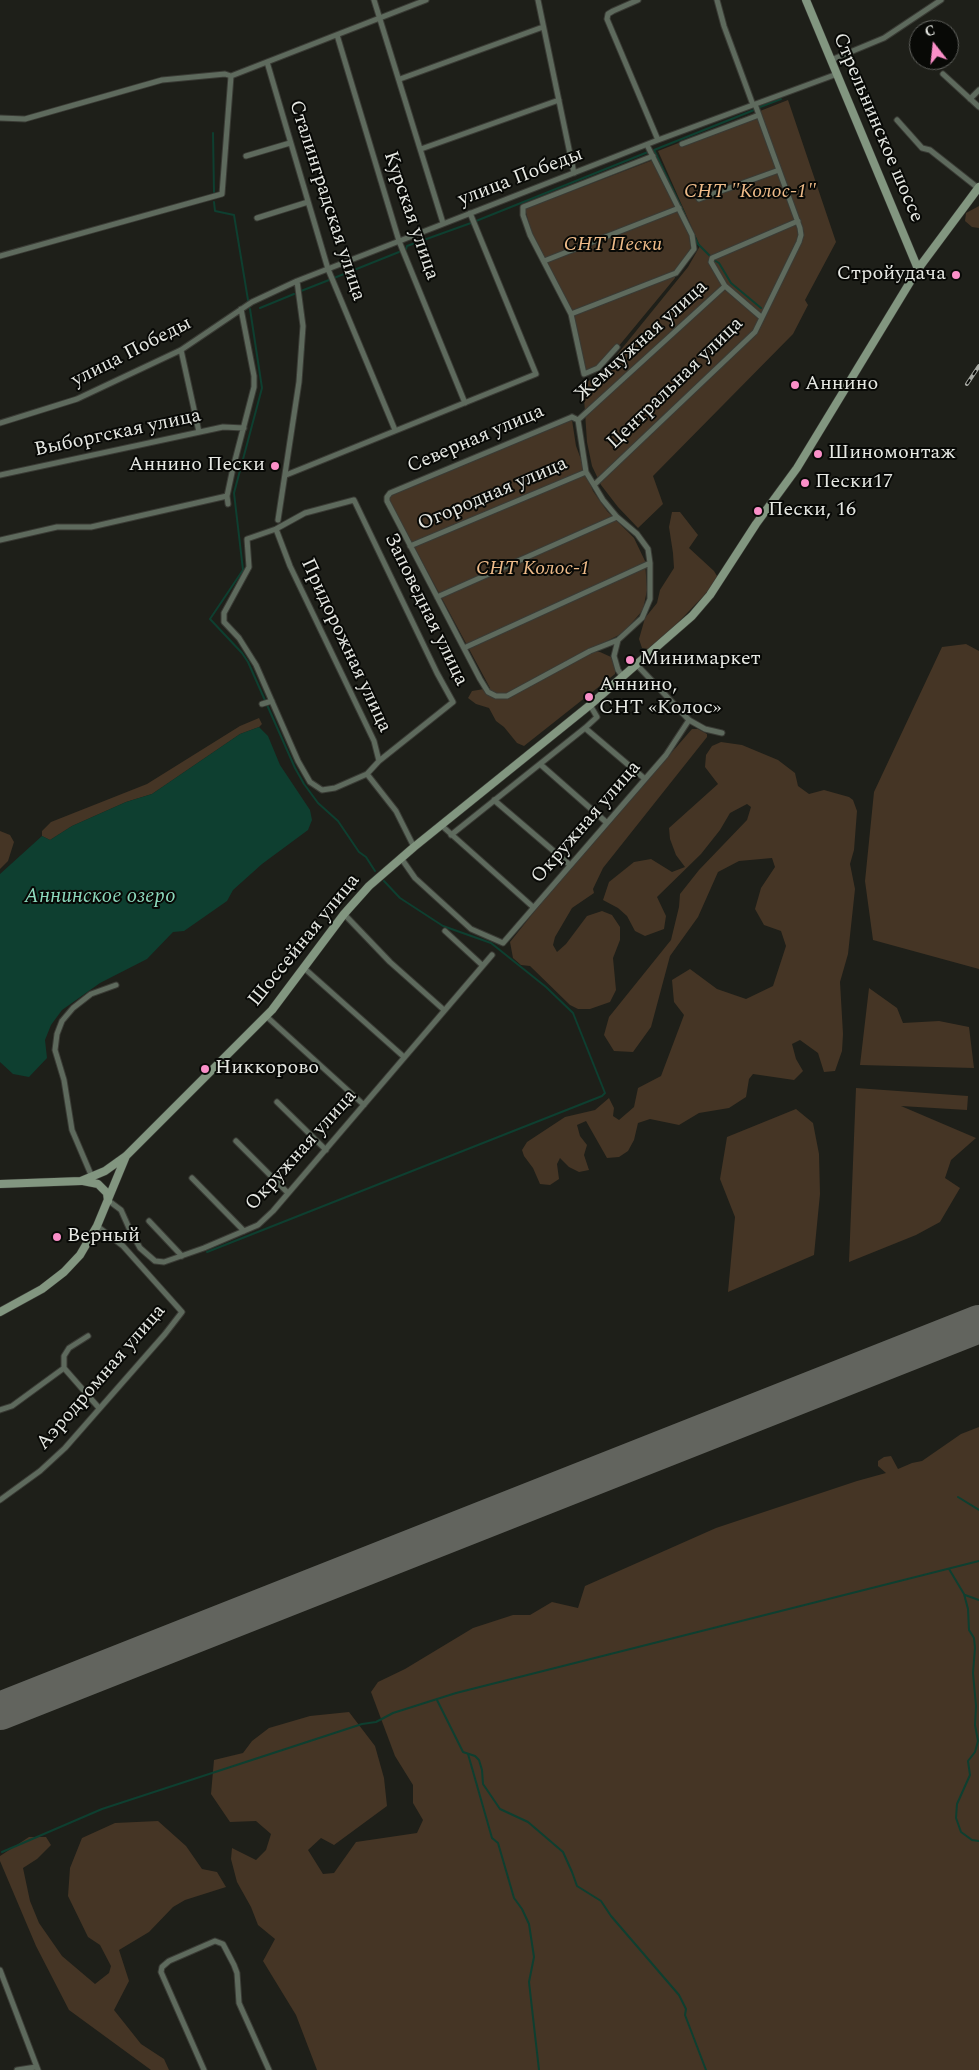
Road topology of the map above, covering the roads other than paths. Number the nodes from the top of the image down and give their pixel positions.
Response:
1 (374, 0) edge
2 (426, 0) edge
3 (538, 0) edge
4 (638, 0) edge
5 (717, 0) edge
6 (806, 0) edge
7 (941, 0) edge
8 (380, 17) junction
9 (543, 27) junction
10 (337, 35) junction
11 (831, 60) junction
12 (267, 62) junction
13 (837, 74) junction
14 (943, 74) dead end
15 (231, 76) junction
16 (400, 79) junction
17 (979, 90) edge
18 (970, 99) junction
19 (559, 100) junction
20 (754, 104) junction
21 (979, 107) edge
22 (759, 115) junction
23 (0, 118) edge
24 (897, 120) dead end
25 (658, 140) junction
26 (290, 143) junction
27 (682, 144) dead end
28 (647, 145) junction
29 (421, 148) junction
30 (246, 156) dead end
31 (653, 156) junction
32 (779, 170) junction
33 (574, 173) junction
34 (978, 188) edge
35 (699, 199) dead end
36 (308, 202) junction
37 (679, 208) junction
38 (470, 213) junction
39 (257, 218) dead end
40 (798, 221) junction
41 (444, 223) junction
42 (399, 241) junction
43 (0, 256) edge
44 (544, 261) junction
45 (328, 269) junction
46 (918, 269) junction
47 (297, 282) junction
48 (725, 286) junction
49 (241, 309) junction
50 (571, 314) junction
51 (761, 318) junction
52 (617, 347) dead end
53 (181, 350) junction
54 (465, 403) junction
55 (578, 420) junction
56 (0, 423) edge
57 (244, 428) junction
58 (395, 430) junction
59 (198, 432) junction
60 (586, 472) junction
61 (0, 475) edge
62 (286, 475) junction
63 (594, 485) junction
64 (227, 496) junction
65 (228, 504) dead end
66 (617, 517) junction
67 (278, 520) dead end
68 (276, 529) junction
69 (0, 540) edge
70 (410, 546) junction
71 (650, 563) junction
72 (437, 597) junction
73 (618, 640) junction
74 (464, 648) junction
75 (637, 665) junction
76 (623, 677) junction
77 (271, 702) junction
78 (262, 704) dead end
79 (590, 705) junction
80 (689, 720) junction
81 (585, 728) junction
82 (722, 733) dead end
83 (378, 761) junction
84 (540, 764) junction
85 (367, 774) junction
86 (645, 778) junction
87 (494, 800) junction
88 (606, 822) junction
89 (441, 825) junction
90 (452, 835) junction
91 (414, 847) junction
92 (401, 858) junction
93 (570, 865) junction
94 (533, 907) junction
95 (344, 914) junction
96 (445, 931) dead end
97 (492, 955) dead end
98 (482, 965) junction
99 (304, 968) junction
100 (116, 985) dead end
101 (444, 1010) junction
102 (266, 1016) junction
103 (404, 1057) junction
104 (277, 1102) dead end
105 (364, 1105) junction
106 (236, 1141) dead end
107 (326, 1150) junction
108 (126, 1156) junction
109 (92, 1178) junction
110 (192, 1178) dead end
111 (81, 1181) junction
112 (0, 1184) edge
113 (288, 1193) junction
114 (108, 1202) junction
115 (149, 1221) dead end
116 (98, 1226) junction
117 (244, 1231) junction
118 (182, 1256) junction
119 (0, 1312) edge
120 (88, 1336) dead end
121 (64, 1368) junction
122 (99, 1408) junction
123 (0, 1410) edge
124 (0, 1500) edge
125 (0, 1970) edge
126 (37, 2068) edge
127 (17, 2070) edge
128 (204, 2070) edge
129 (269, 2070) edge

1 - 8 street
2 - 8 street
3 - 9 street
4 - 25 street
5 - 20 street, Центральная улица
6 - 11 main road, Стрельнинское шоссе
7 - 11 street
8 - 10 street
8 - 16 street
9 - 16 street
9 - 19 street
10 - 12 street
10 - 42 street, Курская улица
11 - 13 main road, Стрельнинское шоссе
12 - 15 street
12 - 26 street, Сталинградская улица
13 - 20 street, улица Победы
13 - 46 main road, Стрельнинское шоссе
14 - 18 street
15 - 23 street
15 - 43 street
16 - 29 street
17 - 18 street
18 - 21 street
19 - 29 street
19 - 33 street
20 - 22 street, Центральная улица
20 - 25 street, улица Победы
22 - 27 street
22 - 32 street, Центральная улица
24 - 34 street
25 - 28 street, улица Победы
26 - 30 street
26 - 36 street, Сталинградская улица
28 - 31 street
28 - 33 street, улица Победы
29 - 41 street
31 - 37 street
31 - 44 street
32 - 35 street
32 - 40 street, Центральная улица
33 - 38 street, улица Победы
34 - 46 main road, Шоссейная улица
36 - 39 street
36 - 45 street, Сталинградская улица
37 - 44 street
37 - 50 street
38 - 41 street, улица Победы
38 - 54 street
40 - 48 street
40 - 51 street, Центральная улица
41 - 42 street, улица Победы
42 - 45 street, улица Победы
42 - 54 street, Курская улица
44 - 50 street
45 - 47 street, улица Победы
45 - 58 street, Сталинградская улица
46 - 75 main road, Шоссейная улица
47 - 49 street, улица Победы
47 - 62 street
48 - 51 street
48 - 55 street, Жемчужная улица
49 - 53 street, улица Победы
49 - 57 street
50 - 52 street
51 - 63 street, Центральная улица
53 - 56 street, улица Победы
53 - 59 street
54 - 58 street
55 - 60 street, Центральная улица
55 - 70 street, Северная улица
57 - 59 street, Выборгская улица
57 - 64 street
58 - 62 street
59 - 61 street, Выборгская улица
60 - 63 street, Центральная улица
60 - 70 street, Огородная улица
62 - 67 street
63 - 66 street, Центральная улица
64 - 65 street
64 - 69 street
66 - 71 street, Центральная улица
66 - 72 street
68 - 77 street
68 - 83 street, Придорожная улица
68 - 83 street, Заповедная улица
70 - 72 street
71 - 73 street, Центральная улица
71 - 74 street
72 - 74 street
73 - 74 street
73 - 76 street
75 - 76 main road, Шоссейная улица
75 - 80 street
76 - 79 main road, Шоссейная улица
77 - 78 street
77 - 85 street
79 - 81 street
79 - 89 main road, Шоссейная улица
80 - 82 street
80 - 86 street, Окружная улица
81 - 84 street
81 - 86 street
83 - 85 street, Придорожная улица
84 - 87 street
84 - 88 street
85 - 91 street
86 - 88 street, Окружная улица
87 - 90 street
87 - 93 street
88 - 93 street, Окружная улица
89 - 90 street
89 - 91 main road, Шоссейная улица
90 - 94 street
91 - 92 main road, Шоссейная улица
92 - 94 street, Окружная улица
92 - 95 main road, Шоссейная улица
93 - 94 street, Окружная улица
95 - 99 main road, Шоссейная улица
95 - 101 street
96 - 98 street
97 - 98 street, Окружная улица
98 - 101 street, Окружная улица
99 - 102 main road, Шоссейная улица
99 - 103 street
100 - 109 street
101 - 103 street, Окружная улица
102 - 105 street
102 - 108 main road, Шоссейная улица
103 - 105 street, Окружная улица
104 - 107 street
105 - 107 street, Окружная улица
106 - 113 street
107 - 113 street, Окружная улица
108 - 109 main road, Шоссейная улица
108 - 114 main road
109 - 111 main road, Шоссейная улица
110 - 117 street
111 - 112 main road
111 - 114 main road
113 - 117 street, Окружная улица
114 - 116 main road
114 - 118 street, Окружная улица
115 - 118 street
116 - 119 main road
116 - 122 street, Аэродромная улица
117 - 118 street, Окружная улица
120 - 121 street
121 - 122 street
121 - 123 street
122 - 124 street, Аэродромная улица
125 - 126 street
126 - 127 street
128 - 129 street

